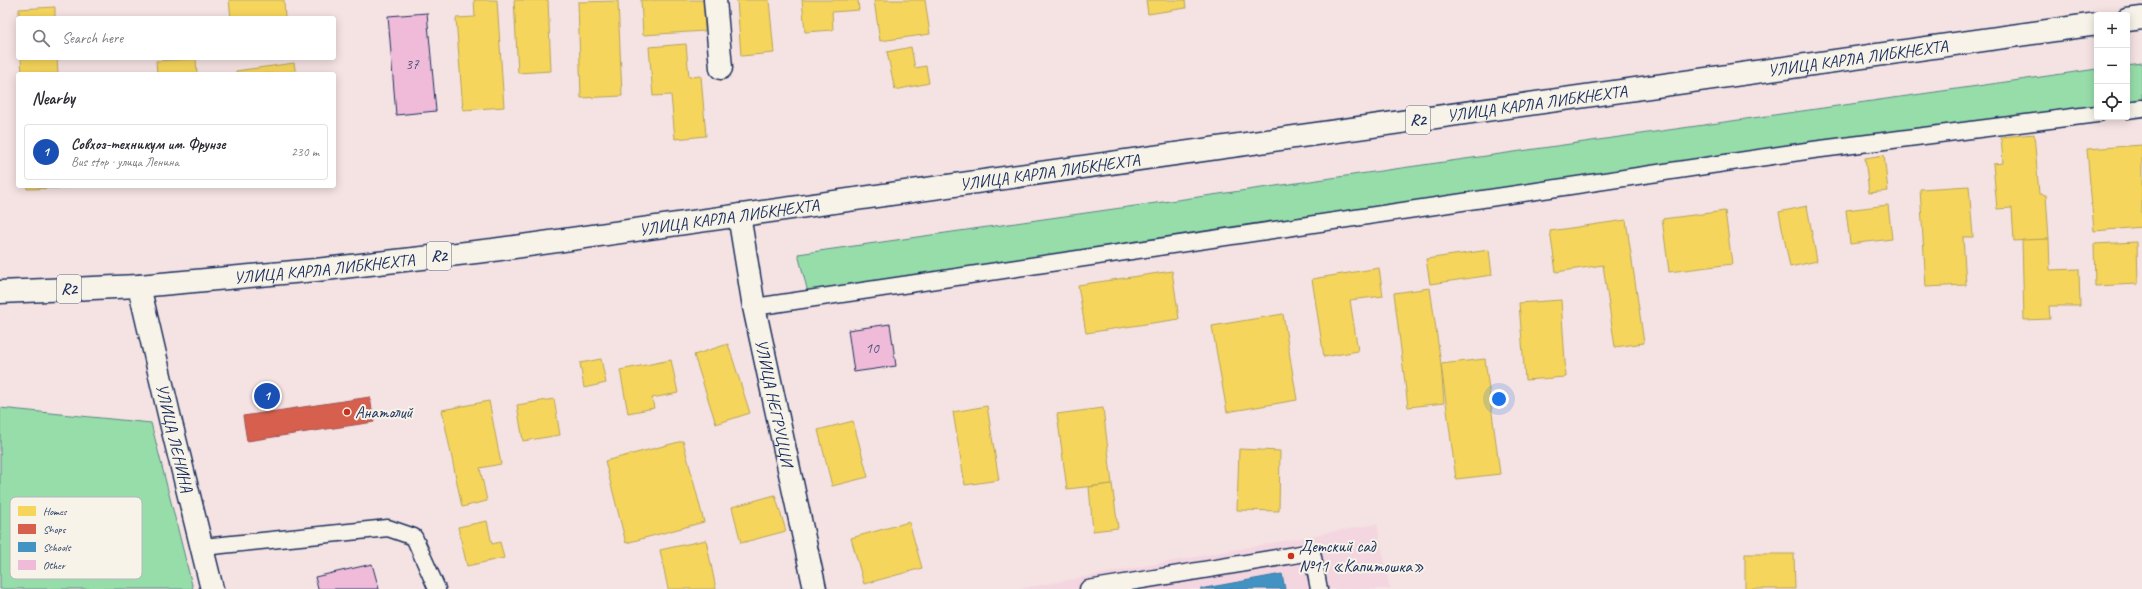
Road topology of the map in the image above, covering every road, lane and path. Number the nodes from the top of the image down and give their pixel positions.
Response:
1 (715, 0) edge
2 (2142, 18) edge
3 (2130, 20) edge
4 (2094, 24) edge
5 (721, 68) dead end
6 (2142, 108) edge
7 (2130, 110) edge
8 (2094, 114) edge
9 (739, 215) junction
10 (139, 286) junction
11 (0, 292) edge
12 (754, 307) junction
13 (203, 547) junction
14 (212, 589) edge
15 (436, 589) edge
16 (815, 589) edge
17 (1088, 589) edge
18 (1319, 589) edge

1 - 5 main road
2 - 3 main road
4 - 9 main road, УЛИЦА КАРЛА ЛИБКНЕХТА / R2
6 - 7 lane
8 - 12 lane
9 - 10 main road, УЛИЦА КАРЛА ЛИБКНЕХТА / R2
9 - 12 main road, УЛИЦА НЕГРУЦЦИ
10 - 11 main road, УЛИЦА КАРЛА ЛИБКНЕХТА / R2
10 - 13 main road, УЛИЦА ЛЕНИНА
12 - 16 main road, УЛИЦА НЕГРУЦЦИ
13 - 14 main road, УЛИЦА ЛЕНИНА
13 - 15 lane
17 - 18 lane

